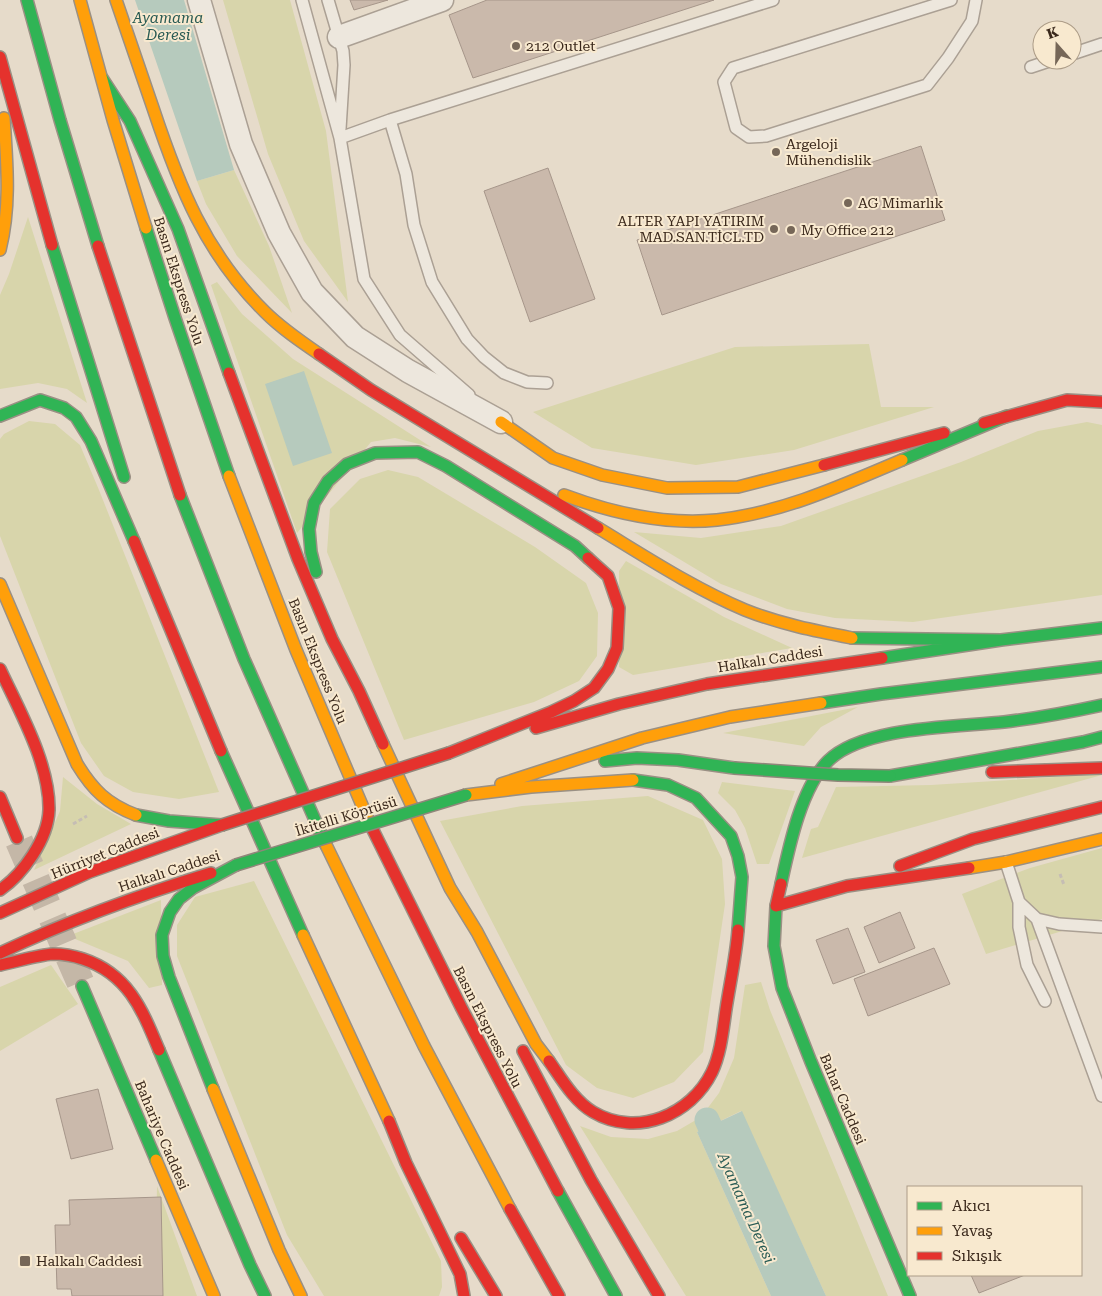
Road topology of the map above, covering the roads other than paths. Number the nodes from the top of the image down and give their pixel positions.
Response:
1 (27, 0) edge
2 (80, 0) edge
3 (116, 0) edge
4 (198, 0) edge
5 (302, 0) edge
6 (328, 0) edge
7 (442, 0) edge
8 (773, 0) edge
9 (951, 0) edge
10 (976, 0) edge
11 (339, 37) junction
12 (1102, 44) edge
13 (1082, 51) edge
14 (0, 58) edge
15 (102, 78) junction
16 (390, 120) junction
17 (340, 138) junction
18 (0, 250) edge
19 (547, 383) dead end
20 (1102, 402) edge
21 (0, 416) edge
22 (1007, 416) junction
23 (501, 422) junction
24 (496, 466) junction
25 (128, 489) dead end
26 (138, 522) dead end
27 (148, 575) junction
28 (0, 584) edge
29 (1102, 628) edge
30 (1001, 640) junction
31 (1102, 667) edge
32 (0, 669) edge
33 (359, 691) junction
34 (1102, 705) edge
35 (1102, 736) edge
36 (449, 754) junction
37 (559, 766) junction
38 (1102, 768) edge
39 (890, 776) junction
40 (466, 794) junction
41 (0, 797) edge
42 (1102, 807) edge
43 (222, 824) junction
44 (17, 838) tunnel mouth
45 (1102, 839) edge
46 (1006, 862) junction
47 (236, 865) junction
48 (847, 886) junction
49 (450, 888) junction
50 (0, 890) edge
51 (1019, 902) junction
52 (776, 906) junction
53 (0, 913) edge
54 (1038, 919) junction
55 (1102, 927) edge
56 (465, 935) dead end
57 (0, 953) edge
58 (0, 965) edge
59 (82, 986) tunnel mouth
60 (1045, 1001) dead end
61 (520, 1045) dead end
62 (1102, 1096) edge
63 (384, 1108) junction
64 (417, 1158) dead end
65 (458, 1232) dead end
66 (214, 1296) edge
67 (265, 1296) edge
68 (301, 1296) edge
69 (464, 1296) edge
70 (496, 1296) edge
71 (559, 1296) edge
72 (616, 1296) edge
73 (659, 1296) edge
74 (910, 1296) edge

1 - 71 main road
2 - 15 main road, Basın Ekspress Yolu
3 - 24 main road
4 - 23 street
5 - 17 lane
6 - 11 lane
7 - 11 street
8 - 16 lane
9 - 10 lane
11 - 17 lane
12 - 13 lane
14 - 18 main road
14 - 25 main road
15 - 33 main road
15 - 72 main road, Basın Ekspress Yolu
16 - 17 lane
16 - 19 lane
17 - 23 lane
20 - 22 main road
21 - 27 main road
22 - 23 main road
22 - 24 main road
24 - 30 main road
26 - 27 main road
27 - 63 main road
28 - 43 main road
29 - 30 main road, Halkalı Caddesi
30 - 36 main road, Halkalı Caddesi
31 - 37 main road
32 - 50 main road
33 - 36 main road
33 - 49 main road
34 - 52 main road, Bahar Caddesi
35 - 39 main road
36 - 43 main road, İkitelli Köprüsü, bridge
37 - 39 main road, bridge
37 - 40 main road
38 - 39 main road
40 - 47 main road, İkitelli Köprüsü, bridge
40 - 49 main road
41 - 44 main road
42 - 48 main road
43 - 53 main road, Hürriyet Caddesi
45 - 46 main road
46 - 48 main road
46 - 51 lane
47 - 57 main road, Halkalı Caddesi
47 - 68 main road
48 - 52 main road
49 - 56 main road
51 - 54 lane
51 - 60 lane
52 - 74 main road, Bahar Caddesi
54 - 55 lane
54 - 62 lane
58 - 67 main road
59 - 66 main road, Bahariye Caddesi
61 - 73 main road
63 - 64 main road
63 - 69 main road
65 - 70 main road

